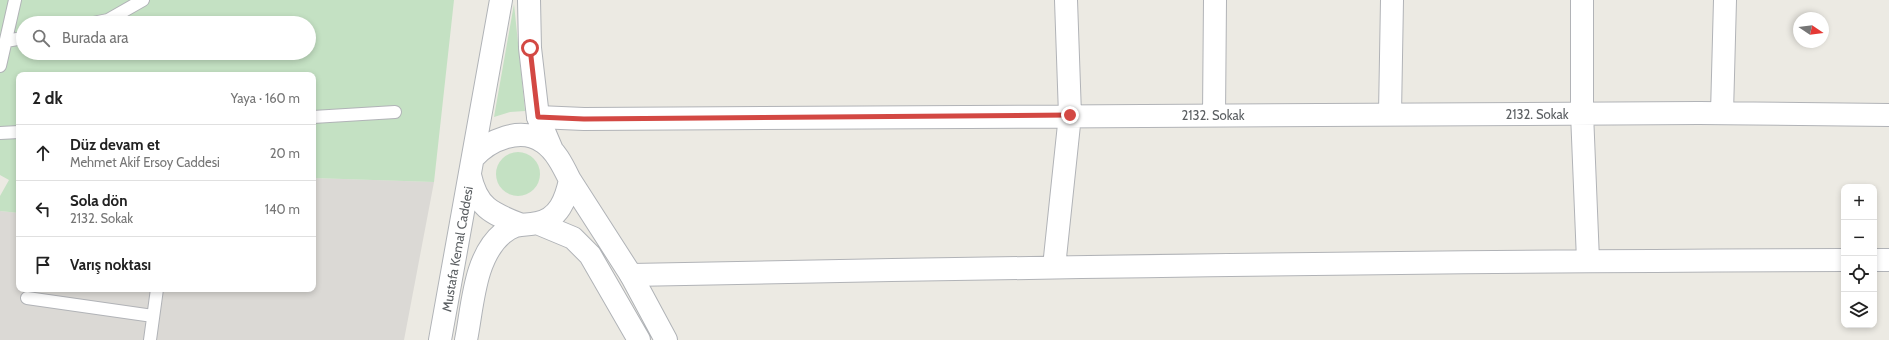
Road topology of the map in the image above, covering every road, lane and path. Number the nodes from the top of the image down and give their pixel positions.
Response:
1 (15, 0) edge
2 (142, 0) edge
3 (502, 0) edge
4 (528, 0) edge
5 (1066, 0) edge
6 (1215, 0) edge
7 (1392, 0) edge
8 (1582, 0) edge
9 (1725, 0) edge
10 (115, 16) edge
11 (16, 39) edge
12 (6, 41) junction
13 (0, 66) edge
14 (395, 112) dead end
15 (1582, 113) junction
16 (1722, 113) junction
17 (1390, 114) junction
18 (1070, 115) junction
19 (1214, 115) junction
20 (1889, 115) edge
21 (316, 117) edge
22 (538, 117) junction
23 (16, 132) edge
24 (0, 133) edge
25 (552, 150) junction
26 (472, 167) junction
27 (570, 180) junction
28 (528, 224) junction
29 (1588, 260) junction
30 (1841, 260) edge
31 (1877, 260) edge
32 (1889, 260) edge
33 (1054, 267) junction
34 (631, 275) junction
35 (157, 292) edge
36 (27, 298) dead end
37 (153, 316) junction
38 (150, 340) edge
39 (440, 340) edge
40 (466, 340) edge
41 (639, 340) edge
42 (666, 340) edge

1 - 12 lane
2 - 10 lane
3 - 26 street, Mustafa Kemal Caddesi
4 - 22 street
5 - 18 street
6 - 19 street
7 - 17 street
8 - 15 street
9 - 16 street
11 - 12 lane
12 - 13 lane
14 - 21 lane
15 - 16 street, 2132. Sokak
15 - 17 street, 2132. Sokak
15 - 29 street
16 - 20 street, 2132. Sokak
17 - 19 street, 2132. Sokak
18 - 19 street, 2132. Sokak
18 - 22 street, 2132. Sokak
18 - 33 street
22 - 25 street
23 - 24 lane
25 - 26 street
25 - 27 street
26 - 28 street
26 - 39 street, Mustafa Kemal Caddesi
27 - 28 street
27 - 34 street
28 - 40 street, Mustafa Kemal Caddesi
28 - 41 street
29 - 30 street
29 - 33 street
31 - 32 street
33 - 34 street
34 - 42 street
35 - 37 lane
36 - 37 lane
37 - 38 lane

